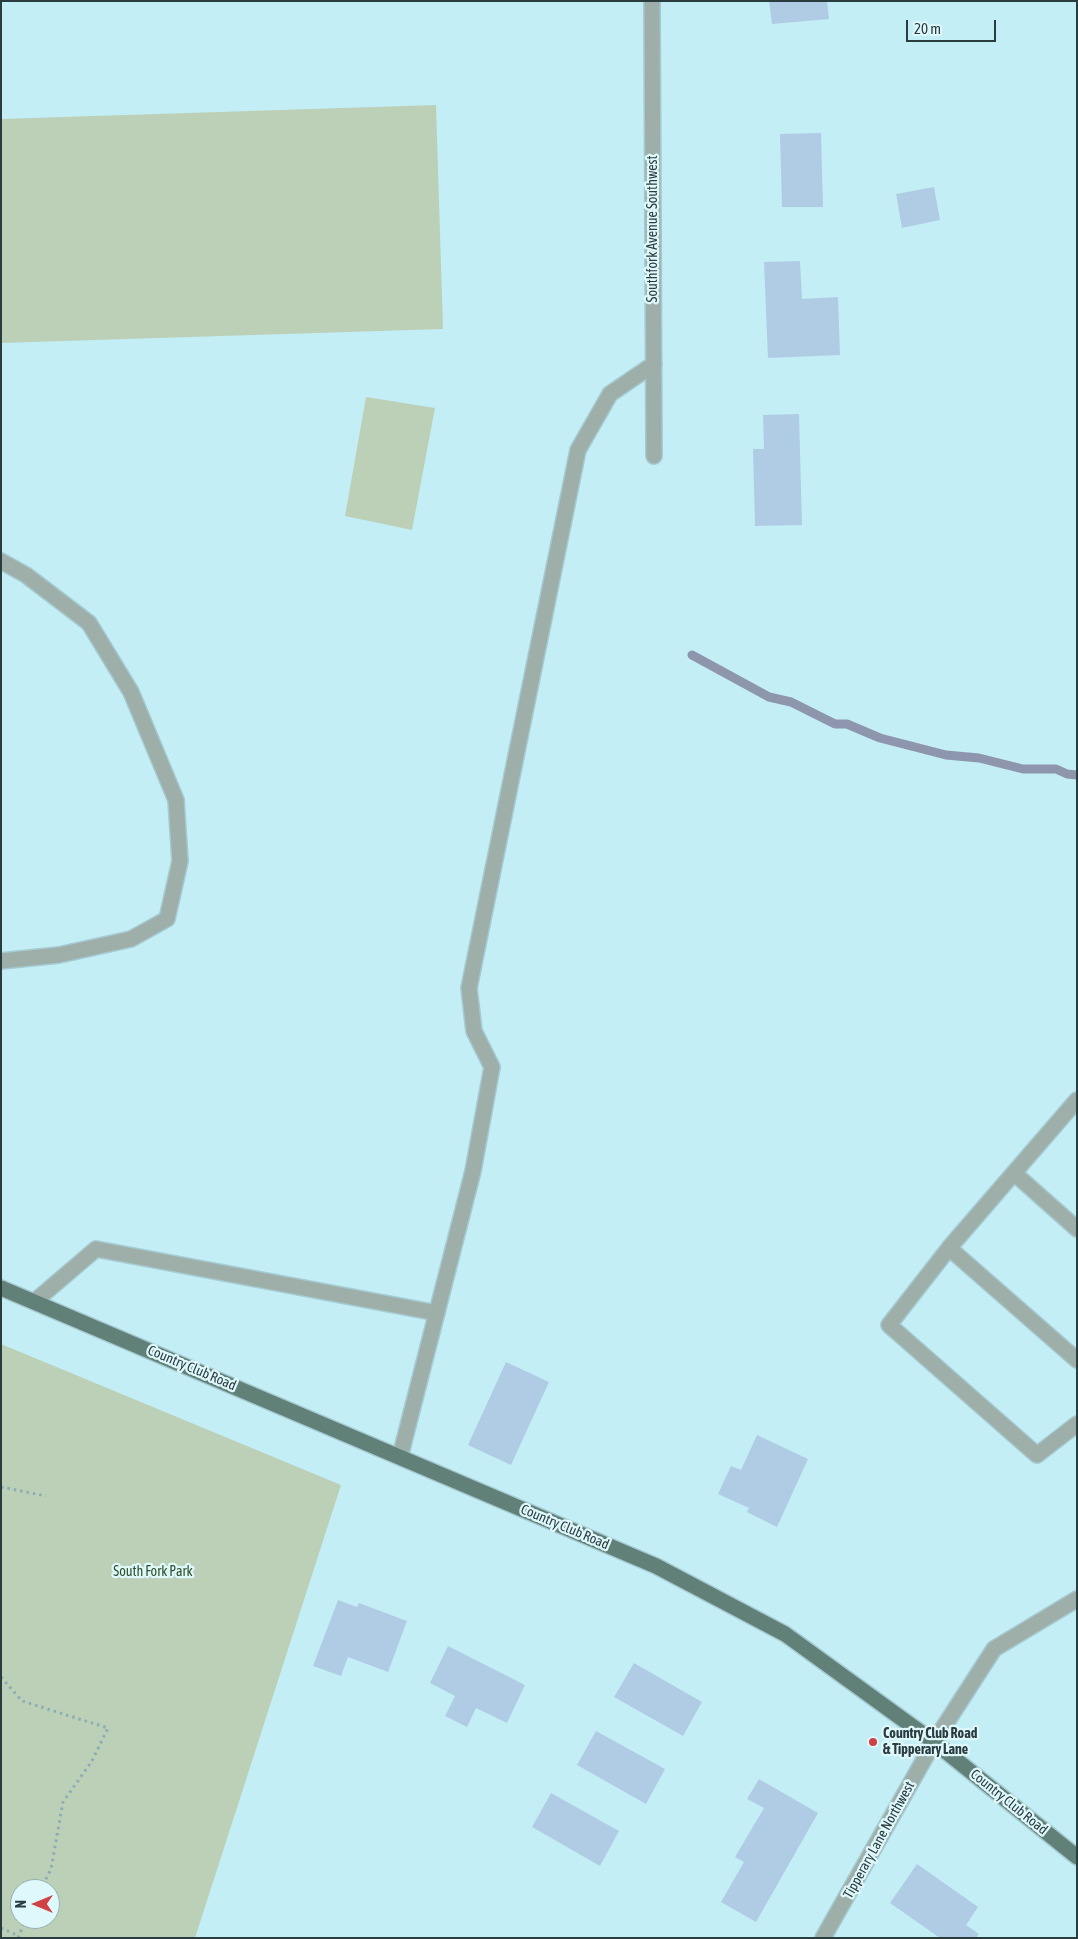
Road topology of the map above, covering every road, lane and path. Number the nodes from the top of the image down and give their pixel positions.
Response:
1 (652, 1) edge
2 (654, 364) junction
3 (654, 456) dead end
4 (1, 561) edge
5 (1, 961) edge
6 (1076, 1103) edge
7 (1014, 1173) junction
8 (1077, 1229) edge
9 (948, 1248) junction
10 (1, 1288) edge
11 (34, 1302) junction
12 (437, 1313) junction
13 (1077, 1360) edge
14 (1077, 1424) edge
15 (400, 1457) junction
16 (1, 1487) edge
17 (46, 1496) dead end
18 (1077, 1599) edge
19 (1, 1677) edge
20 (934, 1742) junction
21 (1077, 1856) edge
22 (46, 1879) edge
23 (1, 1928) edge
24 (18, 1937) edge
25 (824, 1938) edge

1 - 2 street, Southfork Avenue Southwest
2 - 3 street, Southfork Avenue Southwest
2 - 12 street
4 - 5 street
6 - 7 street
7 - 8 street
7 - 9 street
9 - 13 street
9 - 14 street
10 - 11 main road, Country Club Road
11 - 12 street
11 - 15 main road, Country Club Road
12 - 15 street
15 - 20 main road, Country Club Road
16 - 17 path
18 - 20 street, Tipperary Lane Northwest
19 - 22 path
20 - 21 main road, Country Club Road
20 - 25 street, Tipperary Lane Northwest
23 - 24 path

